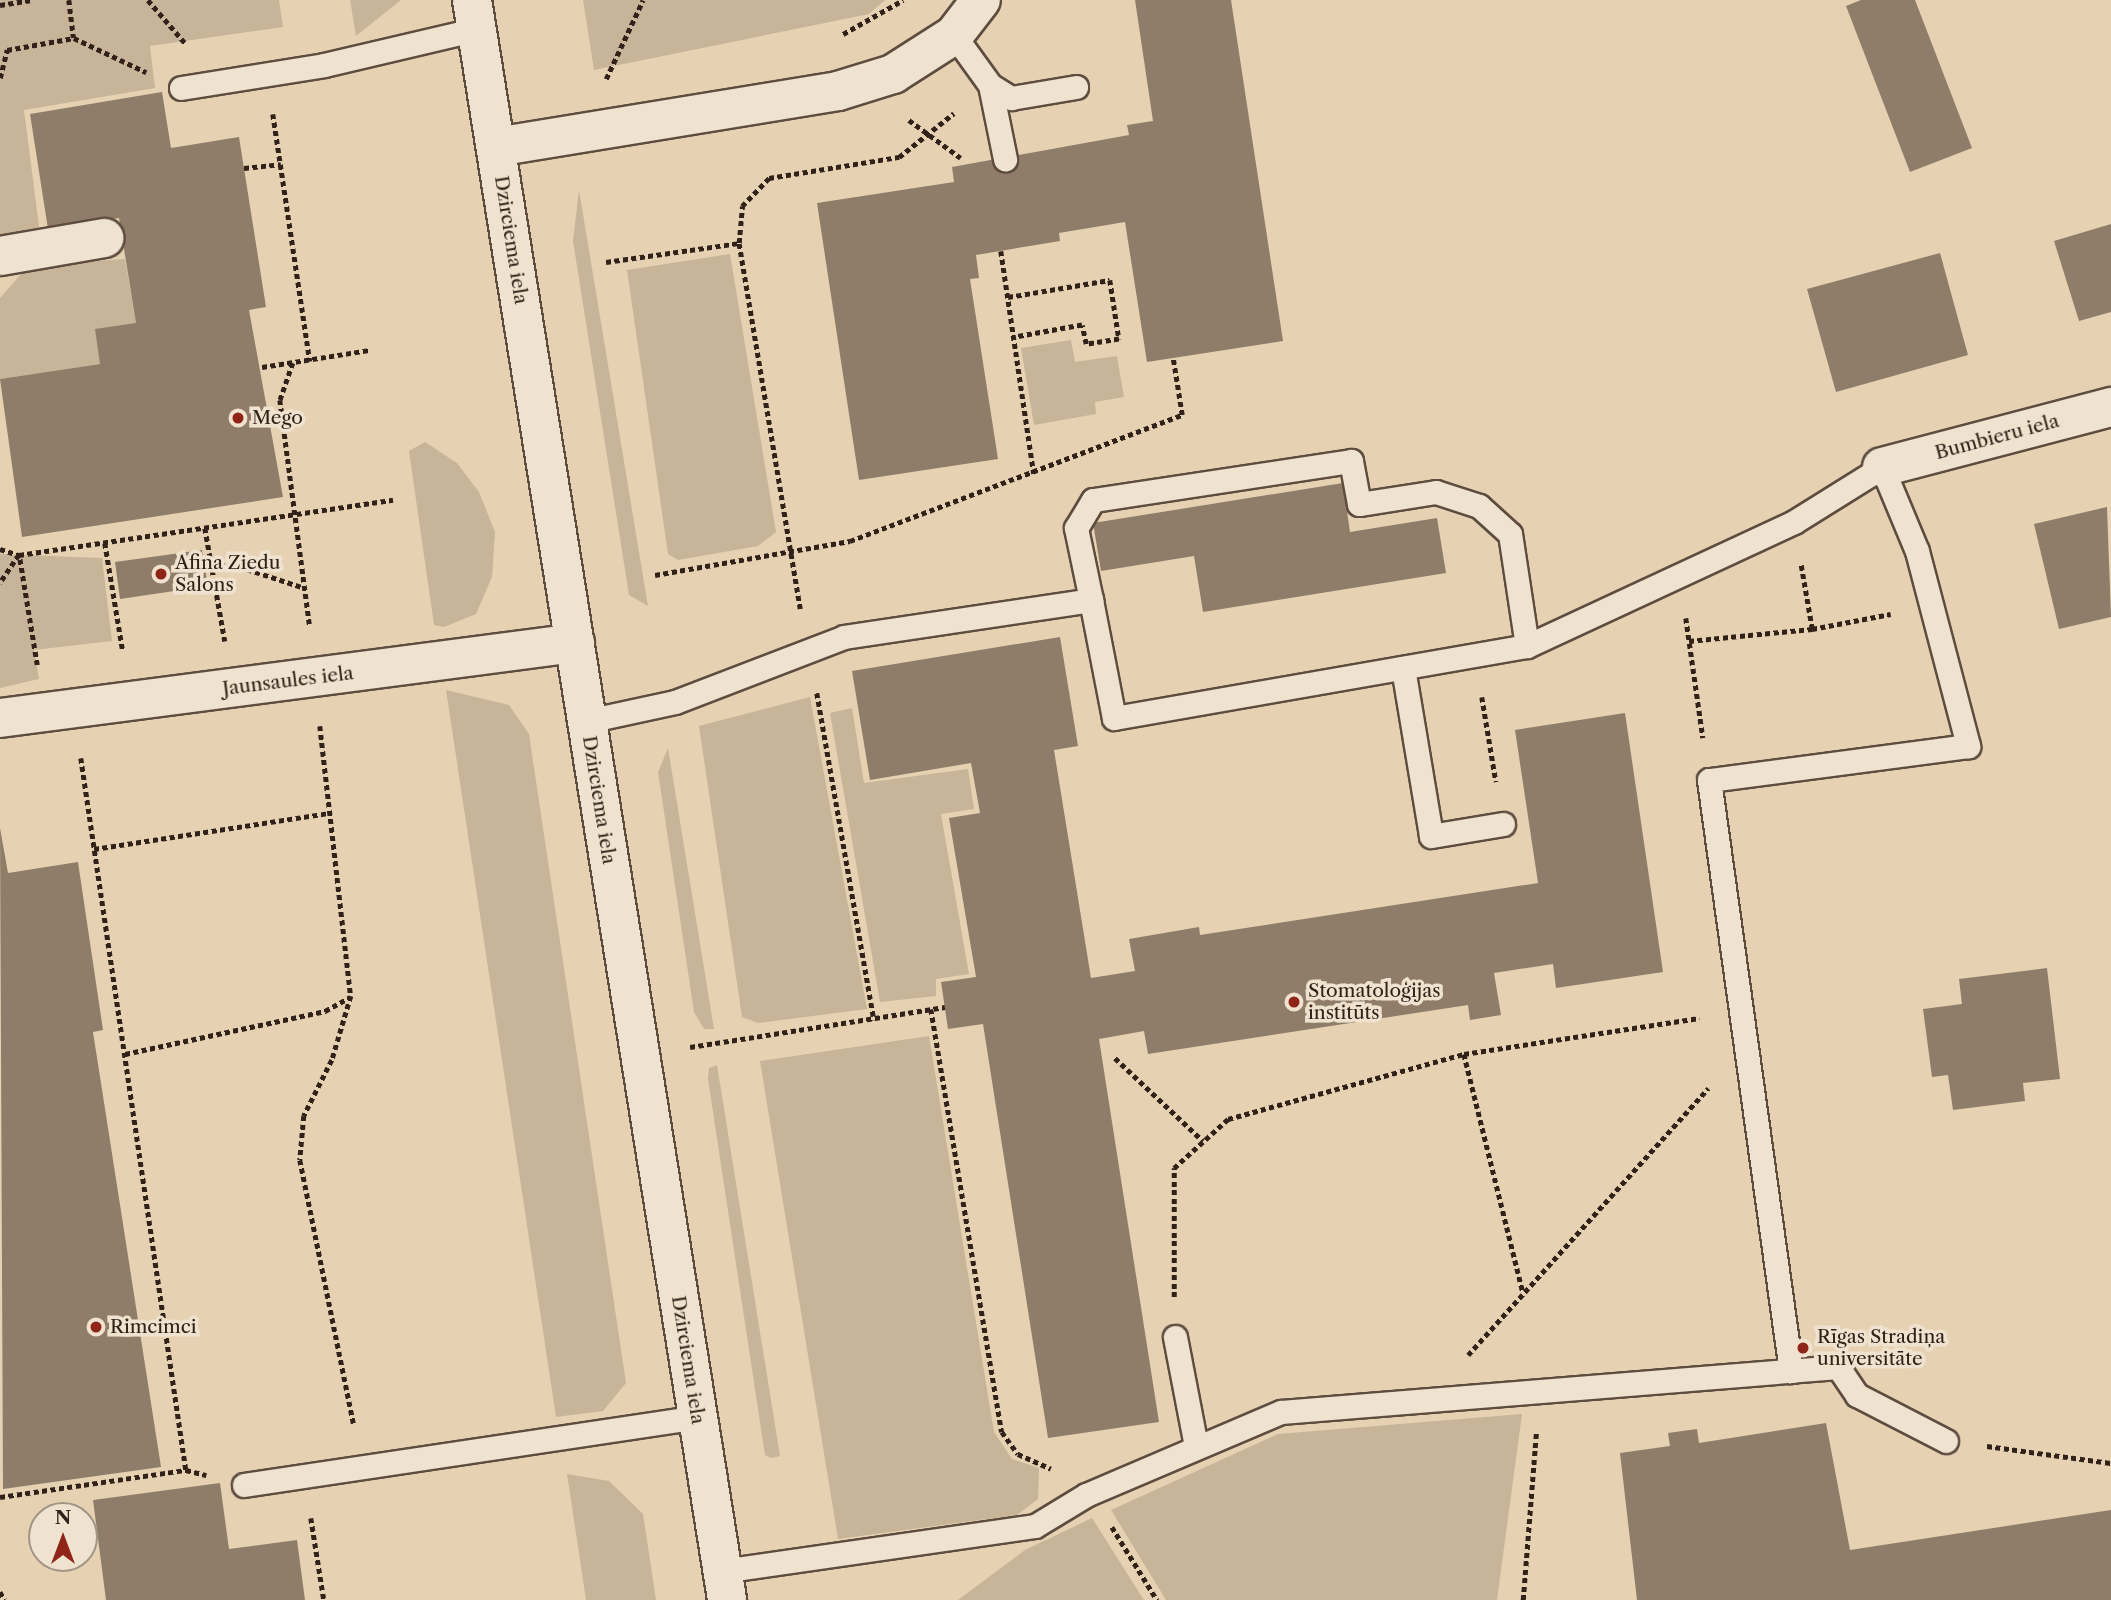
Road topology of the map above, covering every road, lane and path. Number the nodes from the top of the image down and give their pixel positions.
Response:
1 (32, 0) edge
2 (69, 0) edge
3 (148, 0) edge
4 (643, 0) edge
5 (981, 0) edge
6 (0, 5) edge
7 (475, 14) edge
8 (954, 35) junction
9 (74, 38) junction
10 (893, 74) junction
11 (268, 75) junction
12 (0, 78) edge
13 (219, 82) junction
14 (604, 83) dead end
15 (990, 85) junction
16 (1076, 87) dead end
17 (181, 88) joint
18 (927, 134) junction
19 (496, 147) junction
20 (1005, 159) dead end
21 (281, 164) junction
22 (970, 165) dead end
23 (244, 168) dead end
24 (104, 239) dead end
25 (739, 243) junction
26 (1001, 251) dead end
27 (0, 256) edge
28 (606, 262) dead end
29 (1008, 297) junction
30 (1015, 337) junction
31 (369, 350) dead end
32 (1173, 358) dead end
33 (310, 361) junction
34 (293, 363) junction
35 (262, 367) dead end
36 (2111, 407) edge
37 (1882, 467) junction
38 (1034, 474) junction
39 (393, 500) dead end
40 (296, 514) junction
41 (1794, 522) junction
42 (205, 528) junction
43 (105, 543) junction
44 (0, 549) edge
45 (787, 552) junction
46 (19, 555) junction
47 (212, 568) junction
48 (655, 575) dead end
49 (1680, 575) junction
50 (0, 583) edge
51 (305, 588) junction
52 (1091, 600) junction
53 (1932, 606) junction
54 (1812, 629) junction
55 (1689, 641) junction
56 (575, 643) junction
57 (1527, 646) junction
58 (810, 654) junction
59 (1477, 654) junction
60 (1403, 668) junction
61 (316, 677) junction
62 (233, 688) junction
63 (131, 701) junction
64 (59, 711) junction
65 (0, 718) edge
66 (587, 721) junction
67 (1709, 780) junction
68 (328, 813) junction
69 (1503, 824) joint
70 (94, 849) junction
71 (351, 996) junction
72 (945, 1007) dead end
73 (931, 1009) junction
74 (1741, 1011) junction
75 (874, 1020) junction
76 (730, 1040) dead end
77 (1746, 1046) junction
78 (125, 1054) junction
79 (1464, 1054) junction
80 (1115, 1058) dead end
81 (1203, 1141) junction
82 (1523, 1293) junction
83 (1175, 1337) joint
84 (1791, 1371) junction
85 (1539, 1394) junction
86 (1427, 1402) junction
87 (698, 1417) junction
88 (1946, 1441) joint
89 (1196, 1447) junction
90 (2111, 1463) edge
91 (362, 1468) junction
92 (186, 1470) junction
93 (304, 1476) junction
94 (244, 1485) joint
95 (1086, 1495) junction
96 (0, 1497) edge
97 (724, 1585) edge
98 (0, 1592) edge
99 (5, 1600) edge
100 (324, 1600) edge
101 (1157, 1600) edge
102 (1523, 1600) edge

1 - 6 path
2 - 9 path
3 - 13 path
4 - 14 path
5 - 8 street
7 - 11 lane
7 - 19 street, Dzirciema iela
8 - 10 street
8 - 15 lane
9 - 12 path
9 - 17 path
10 - 18 path
10 - 19 street
11 - 13 lane
11 - 21 path
13 - 17 lane
15 - 16 lane
15 - 18 path
15 - 20 lane
18 - 22 path
18 - 25 path
19 - 56 street, Dzirciema iela
21 - 23 path
21 - 33 path
24 - 27 street
25 - 28 path
25 - 45 path
26 - 29 path
29 - 30 path
29 - 30 path
30 - 38 path
31 - 33 path
32 - 38 path
33 - 34 path
34 - 35 path
34 - 40 path
36 - 37 street, Bumbieru iela
37 - 41 lane
37 - 53 lane
38 - 45 path
39 - 40 path
40 - 42 path
40 - 51 path
41 - 49 lane
41 - 54 path
42 - 43 path
42 - 47 path
43 - 46 path
43 - 63 path
44 - 46 path
45 - 48 path
45 - 58 path
46 - 50 path
46 - 64 path
47 - 51 path
47 - 62 path
49 - 55 path
49 - 57 lane
51 - 61 path
52 - 57 lane
52 - 58 lane
52 - 60 lane
53 - 54 path
53 - 67 lane
54 - 55 path
55 - 67 path
56 - 61 street, Jaunsaules iela
56 - 66 street, Dzirciema iela
57 - 59 lane
58 - 66 lane
58 - 75 path
59 - 60 lane
59 - 69 path
60 - 69 lane
61 - 62 street, Jaunsaules iela
61 - 68 path
62 - 63 street, Jaunsaules iela
63 - 64 street, Jaunsaules iela
64 - 65 street, Jaunsaules iela
64 - 70 path
66 - 87 street, Dzirciema iela
67 - 74 lane
68 - 70 path
68 - 71 path
70 - 78 path
71 - 78 path
71 - 91 path
72 - 73 path
73 - 75 path
73 - 95 path
74 - 77 lane
74 - 79 path
75 - 76 path
77 - 82 path
77 - 84 lane
78 - 92 path
79 - 81 path
79 - 82 path
80 - 81 path
81 - 83 path
82 - 86 path
83 - 89 lane
84 - 85 lane
84 - 88 lane
85 - 86 lane
85 - 102 path
86 - 89 lane
87 - 91 lane
87 - 97 street, Dzirciema iela
88 - 90 path
89 - 95 lane
91 - 93 lane
92 - 94 path
92 - 96 path
93 - 94 lane
93 - 100 path
95 - 97 lane
95 - 101 path
98 - 99 path

